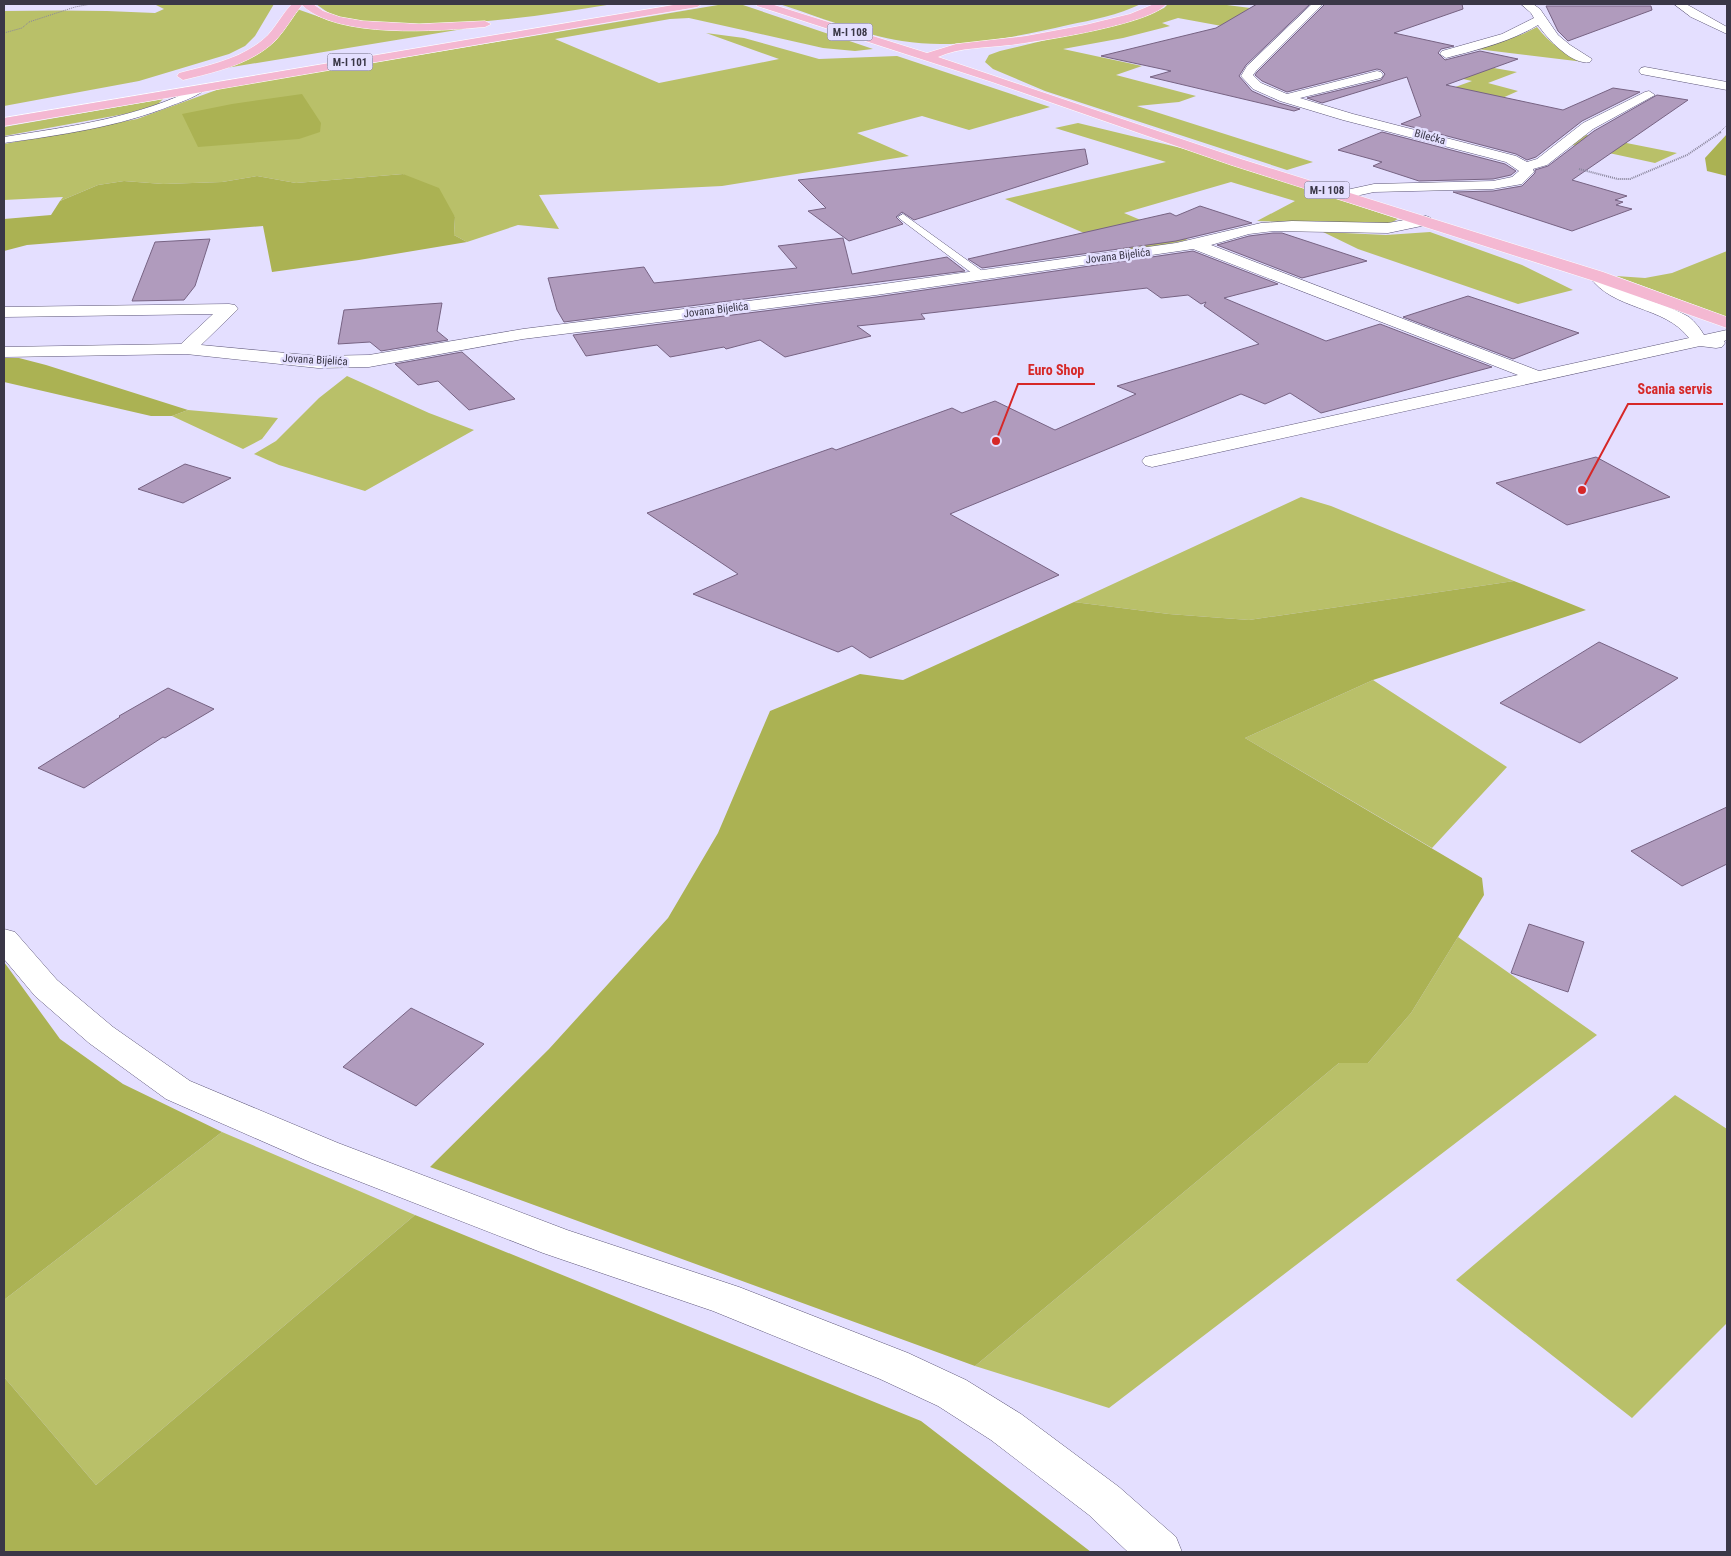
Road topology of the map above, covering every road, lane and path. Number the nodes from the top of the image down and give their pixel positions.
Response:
1 (91, 4) edge
2 (298, 4) edge
3 (306, 4) edge
4 (640, 4) edge
5 (647, 4) edge
6 (697, 4) edge
7 (1161, 4) edge
8 (1318, 4) edge
9 (1526, 4) edge
10 (1679, 4) edge
11 (767, 6) edge
12 (551, 17) dead end
13 (1540, 19) junction
14 (494, 24) dead end
15 (1727, 30) edge
16 (4, 33) edge
17 (1023, 40) junction
18 (877, 41) junction
19 (968, 46) junction
20 (1446, 54) dead end
21 (983, 56) junction
22 (928, 57) junction
23 (1586, 59) dead end
24 (1645, 71) dead end
25 (1376, 76) dead end
26 (173, 79) dead end
27 (996, 79) junction
28 (159, 83) dead end
29 (1727, 86) edge
30 (203, 88) junction
31 (1649, 95) dead end
32 (1286, 98) junction
33 (4, 114) edge
34 (4, 122) edge
35 (1727, 125) edge
36 (4, 140) edge
37 (1542, 162) junction
38 (1525, 167) junction
39 (1342, 195) junction
40 (903, 217) dead end
41 (1426, 221) junction
42 (1197, 245) junction
43 (981, 275) junction
44 (1597, 276) junction
45 (4, 312) edge
46 (1727, 323) edge
47 (1727, 335) edge
48 (1700, 341) junction
49 (1727, 344) edge
50 (186, 349) junction
51 (4, 352) edge
52 (1538, 377) junction
53 (1152, 461) dead end
54 (4, 939) edge
55 (1160, 1552) edge

1 - 16 path
2 - 26 main road
3 - 14 main road
4 - 12 main road
5 - 33 main road, M-I 101
6 - 30 main road, M-I 101
7 - 17 main road
8 - 32 street, Bilećka
9 - 13 street
10 - 15 street
11 - 18 main road, M-I 108
13 - 20 street
13 - 23 street
17 - 19 main road
17 - 21 main road
18 - 19 main road
18 - 22 main road, M-I 108
19 - 22 main road
21 - 22 main road
21 - 27 main road
22 - 27 main road, M-I 108
24 - 29 street
25 - 32 street
27 - 39 main road, M-I 108
28 - 33 main road
30 - 34 main road, M-I 101
30 - 36 lane
31 - 37 street
32 - 38 street, Bilećka
35 - 37 path
37 - 38 street
38 - 39 street
39 - 41 main road, M-I 108
40 - 43 lane
41 - 42 street, Jovana Bijelića
41 - 44 main road, M-I 108
42 - 43 street, Jovana Bijelića
42 - 52 street
43 - 50 street, Jovana Bijelića
44 - 46 main road, M-I 108
44 - 48 street
45 - 50 street
47 - 48 street
48 - 49 street
48 - 52 street
50 - 51 street, Jovana Bijelića
52 - 53 street
54 - 55 street

